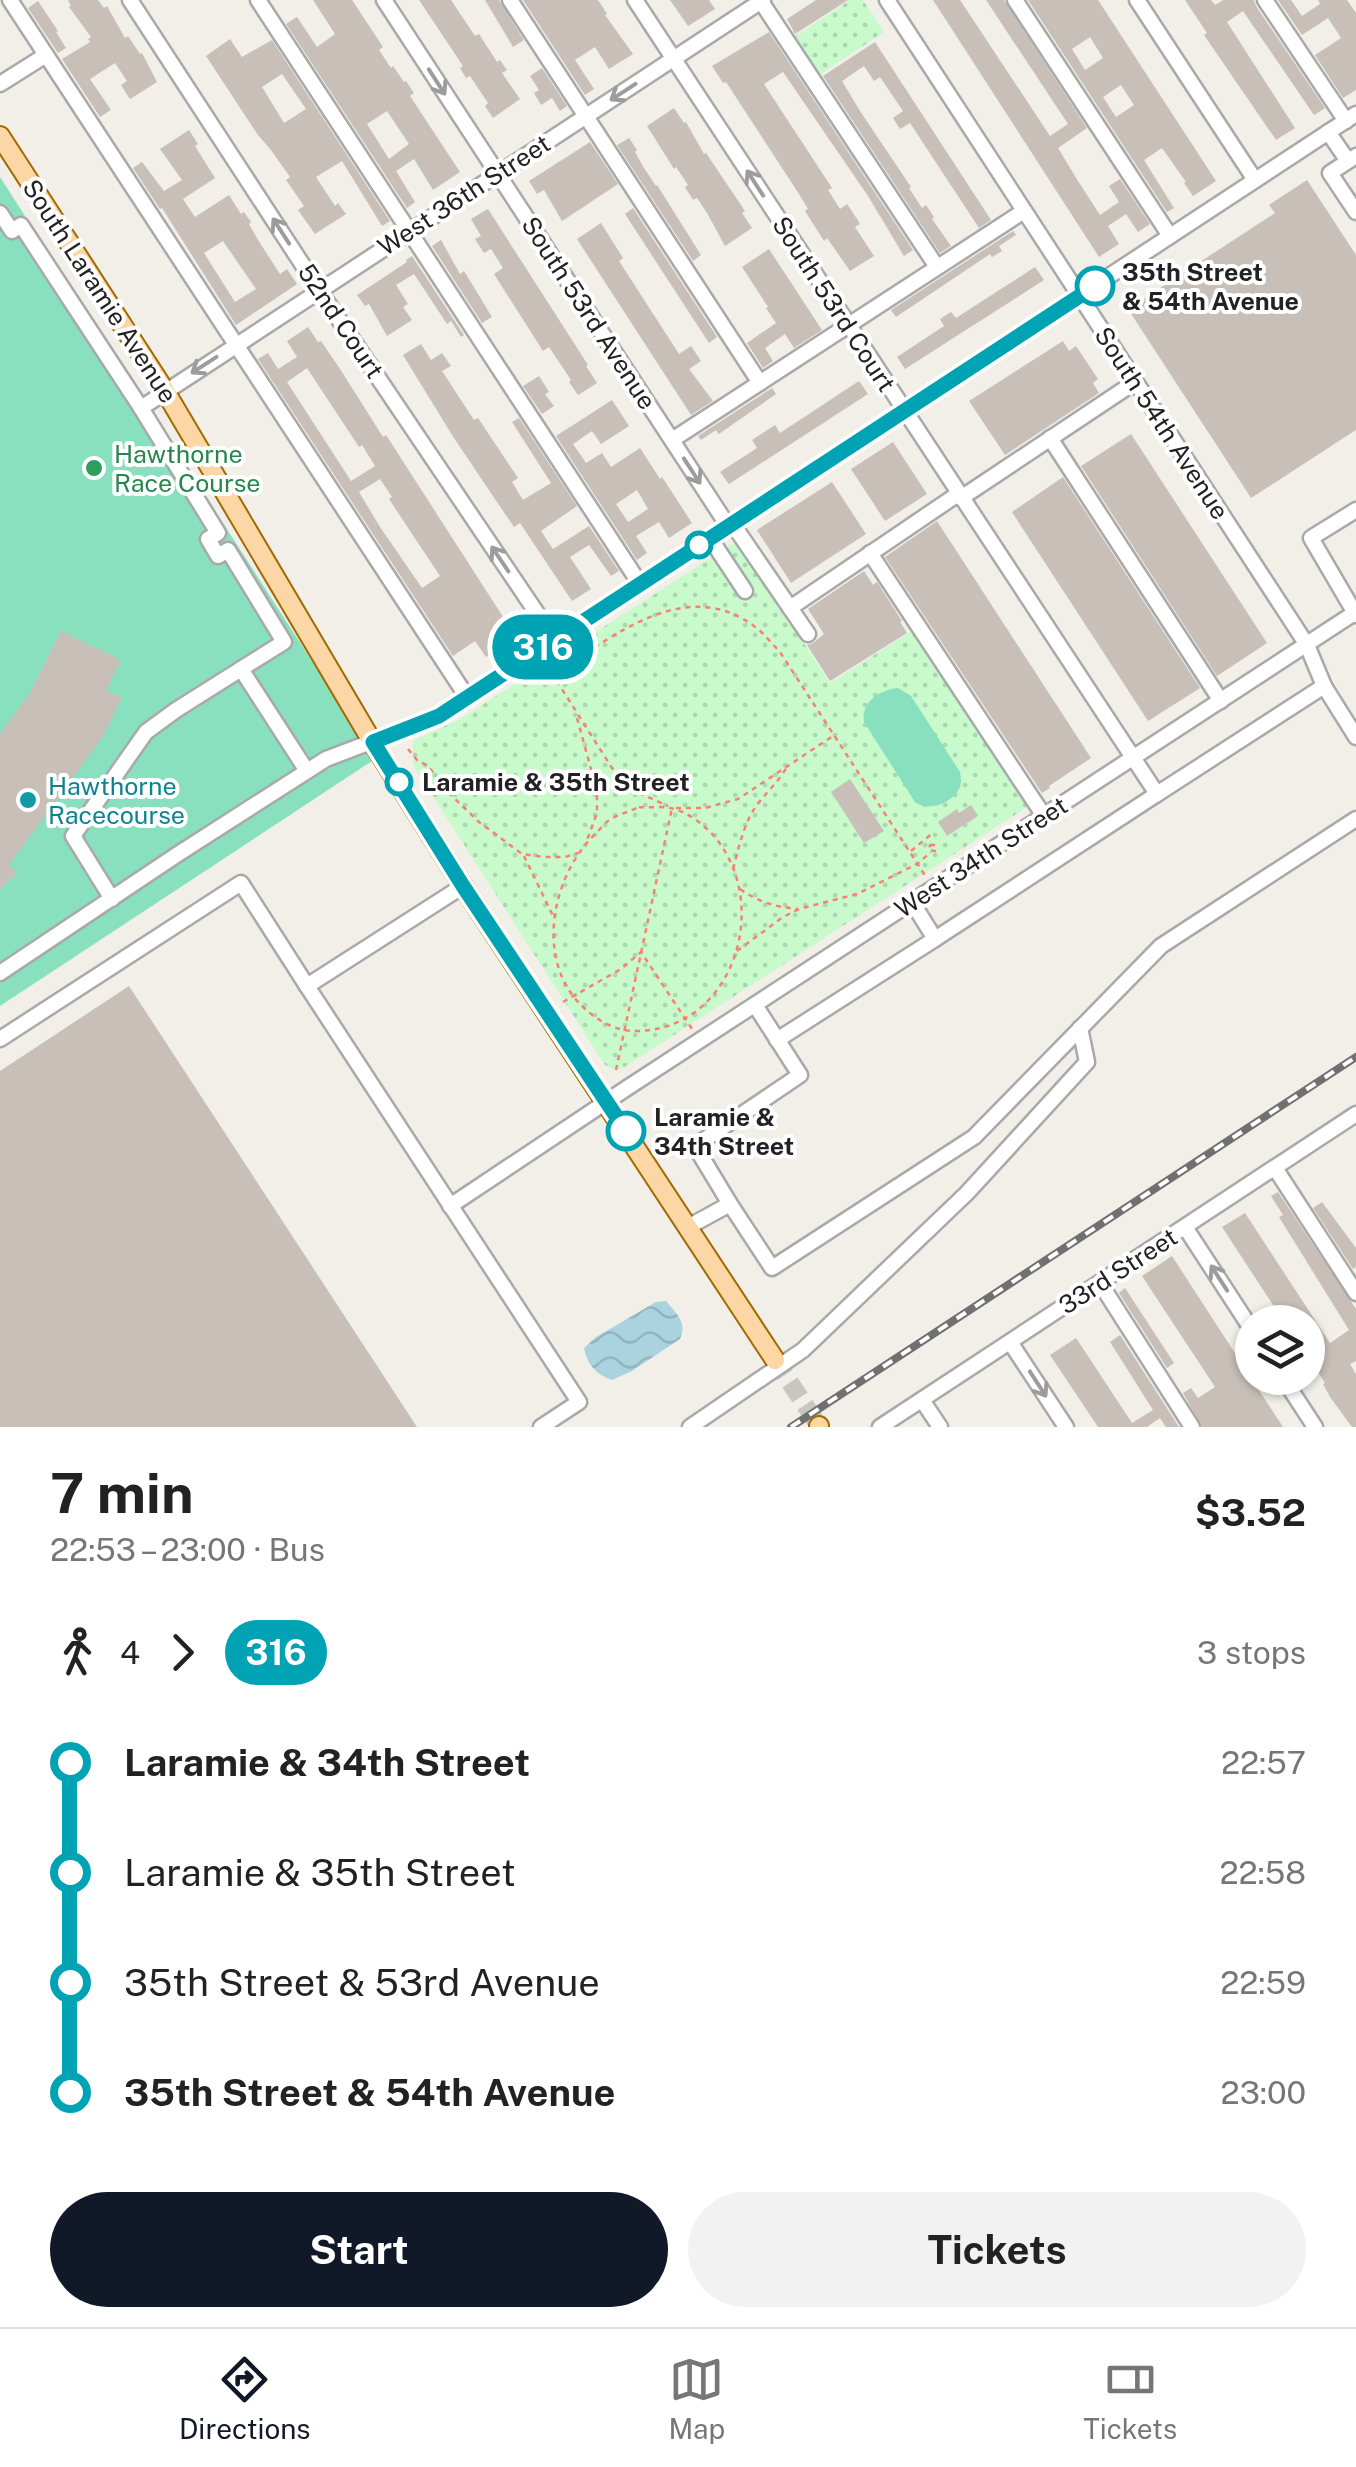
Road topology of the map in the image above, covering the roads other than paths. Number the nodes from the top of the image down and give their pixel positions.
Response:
1 (130, 0) edge
2 (258, 0) edge
3 (384, 0) edge
4 (510, 0) edge
5 (635, 0) edge
6 (761, 0) edge
7 (887, 0) edge
8 (1015, 0) edge
9 (1138, 0) edge
10 (1265, 0) edge
11 (5, 1) edge
12 (46, 54) junction
13 (673, 58) junction
14 (0, 84) edge
15 (586, 115) junction
16 (1351, 118) edge
17 (1328, 132) junction
18 (0, 136) edge
19 (1352, 158) edge
20 (497, 174) junction
21 (1256, 180) junction
22 (1024, 211) junction
23 (1356, 212) edge
24 (0, 213) edge
25 (409, 232) junction
26 (1170, 236) junction
27 (937, 268) junction
28 (319, 290) junction
29 (1079, 296) junction
30 (848, 326) junction
31 (236, 344) junction
32 (1134, 382) junction
33 (760, 383) junction
34 (165, 391) junction
35 (141, 408) junction
36 (904, 411) junction
37 (1050, 438) junction
38 (672, 440) junction
39 (960, 496) junction
40 (1356, 510) edge
41 (730, 525) junction
42 (710, 538) junction
43 (870, 553) junction
44 (640, 584) junction
45 (745, 591) dead end
46 (790, 608) junction
47 (1356, 613) edge
48 (808, 634) dead end
49 (555, 640) junction
50 (1306, 645) junction
51 (241, 669) junction
52 (1324, 686) junction
53 (467, 697) junction
54 (1221, 701) junction
55 (1356, 737) edge
56 (373, 742) junction
57 (1132, 758) junction
58 (307, 771) junction
59 (1157, 794) junction
60 (1044, 816) junction
61 (1356, 819) edge
62 (463, 886) junction
63 (112, 899) junction
64 (912, 902) junction
65 (935, 939) junction
66 (0, 973) edge
67 (307, 986) junction
68 (755, 1004) junction
69 (1080, 1028) junction
70 (0, 1039) edge
71 (777, 1040) junction
72 (606, 1102) junction
73 (1356, 1114) edge
74 (1275, 1168) junction
75 (730, 1204) junction
76 (450, 1206) junction
77 (1186, 1226) junction
78 (688, 1228) junction
79 (1100, 1283) junction
80 (1356, 1293) edge
81 (1236, 1305) edge
82 (1010, 1342) junction
83 (774, 1360) tunnel mouth
84 (1294, 1395) edge
85 (922, 1400) junction
86 (540, 1427) edge
87 (690, 1427) edge
88 (880, 1427) edge
89 (940, 1427) edge
90 (1066, 1427) edge
91 (1192, 1427) edge
92 (1316, 1427) edge

28 -> 1 street, 52nd Court
2 - 25 street
3 -> 20 street, South 53rd Avenue
4 - 15 street
5 - 13 street, South 53rd Court
6 - 13 street, West 36th Street
6 - 27 street
7 - 22 street, South 54th Avenue
8 - 26 street
9 - 21 street
10 - 16 street
11 - 12 street
12 - 14 street
12 - 31 street
13 -> 15 street, West 36th Street
30 -> 13 street, South 53rd Court
15 - 20 street, West 36th Street
15 - 33 street
16 - 17 street
17 - 19 street
17 - 21 street
18 - 34 main road, South Laramie Avenue
19 - 23 street
20 - 25 street, West 36th Street
20 - 38 street, South 53rd Avenue
21 - 26 street
22 - 27 street
22 - 29 street, South 54th Avenue
24 - 35 street
25 - 28 street, West 36th Street
25 - 44 street
26 - 29 street
27 - 30 street
28 - 31 street, West 36th Street
49 -> 28 street, 52nd Court
29 - 32 street, South 54th Avenue
29 - 36 street
30 - 33 street
30 - 36 street, South 53rd Court
31 -> 34 street, West 36th Street
31 - 53 street
32 - 37 street
32 - 50 street, South 54th Avenue
33 - 38 street
34 - 35 street, West 36th Street
34 - 56 main road, South Laramie Avenue
35 - 51 street
36 - 39 street, South 53rd Court
36 - 41 street
37 - 39 street
37 - 54 street
38 -> 41 street, South 53rd Avenue
39 - 43 street
39 - 57 street, South 53rd Court
40 - 47 street
41 - 42 street
41 - 46 street, South 53rd Avenue
42 - 44 street
42 - 45 street
43 - 46 street
43 - 60 street
44 - 49 street
46 - 48 street, South 53rd Avenue
47 - 50 street, West 34th Street
49 - 53 street
50 - 52 street, South 54th Avenue
50 - 54 street, West 34th Street
51 - 58 street
51 - 63 street
52 - 55 street, South 54th Avenue
52 - 59 street
53 - 56 street
54 - 57 street, West 34th Street
56 - 58 street
56 - 62 main road, South Laramie Avenue
57 - 59 street, South 53rd Court
57 - 60 street, West 34th Street
58 - 63 street
59 - 65 street
60 - 64 street, West 34th Street
61 - 69 street
62 - 67 street
62 - 72 main road, South Laramie Avenue
63 - 66 street
64 - 65 street
64 - 68 street, West 34th Street
65 - 71 street
67 - 70 street
67 - 76 street
68 - 71 street
68 - 72 street, West 34th Street
69 - 75 street
69 - 87 street
71 - 75 street
72 - 76 street, West 34th Street
72 - 78 main road, South Laramie Avenue
73 - 74 street, 33rd Street
74 - 77 street, 33rd Street
74 - 80 street
75 - 78 street
76 - 86 street
77 - 79 street, 33rd Street
81 -> 77 street
78 - 83 main road, South Laramie Avenue
79 - 82 street, 33rd Street
79 - 91 street
82 - 85 street, 33rd Street
82 -> 90 street
84 - 92 street
85 - 88 street, 33rd Street
85 - 89 street

